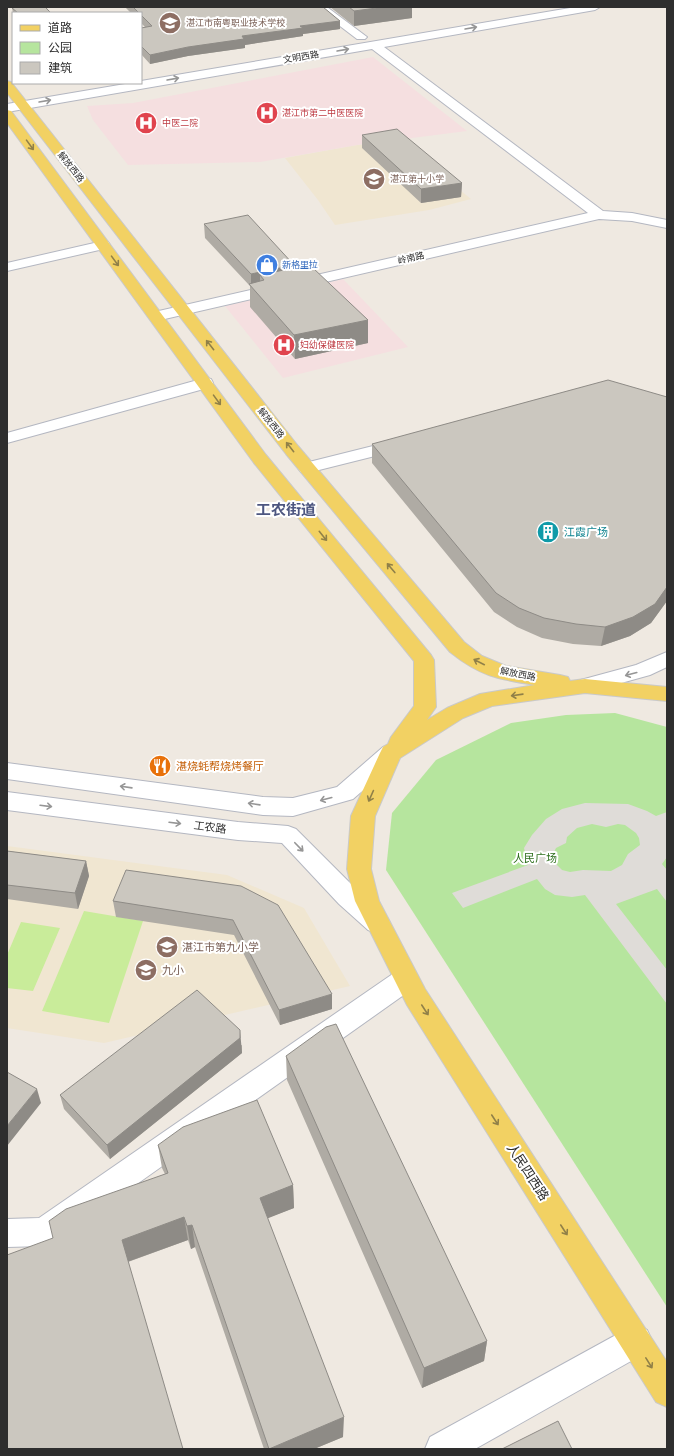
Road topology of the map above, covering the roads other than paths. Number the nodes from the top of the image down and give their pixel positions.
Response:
1 (320, 7) edge
2 (543, 7) edge
3 (595, 7) edge
4 (361, 37) junction
5 (374, 45) junction
6 (169, 69) dead end
7 (155, 71) dead end
8 (142, 74) edge
9 (142, 80) edge
10 (84, 84) edge
11 (113, 84) edge
12 (12, 99) edge
13 (7, 114) edge
14 (599, 215) junction
15 (667, 224) edge
16 (103, 245) junction
17 (7, 267) edge
18 (182, 310) junction
19 (156, 316) junction
20 (205, 383) junction
21 (7, 438) edge
22 (414, 441) edge
23 (307, 468) junction
24 (667, 659) edge
25 (585, 686) junction
26 (667, 694) edge
27 (391, 753) junction
28 (7, 771) edge
29 (7, 802) edge
30 (377, 923) junction
31 (406, 979) junction
32 (7, 1233) edge
33 (636, 1341) junction
34 (667, 1391) edge
35 (442, 1449) edge

1 - 4 street
2 - 4 street, 文明西路
5 -> 3 street, 文明西路
4 - 6 street, 文明西路
9 -> 5 street, 文明西路
5 - 14 street
7 - 8 street
10 - 12 street
12 -> 11 street, 文明西路
12 - 18 main road, 解放西路
13 -> 16 main road, 解放西路
14 - 15 street, 岭南路
14 - 18 street, 岭南路
16 - 17 street
16 -> 19 main road, 解放西路
18 - 19 street, 岭南路
23 -> 18 main road, 解放西路
19 - 20 main road, 解放西路
20 - 21 street
20 -> 27 main road, 解放西路
22 - 23 street
25 -> 23 main road, 解放西路
24 -> 25 street
25 - 26 main road
25 -> 27 main road
27 -> 28 street
27 -> 30 main road, 解放西路
29 -> 30 street, 工农路
30 - 31 main road, 人民四西路
31 - 32 street
31 -> 33 main road, 人民四西路
33 -> 34 main road, 人民四西路
33 - 35 street

